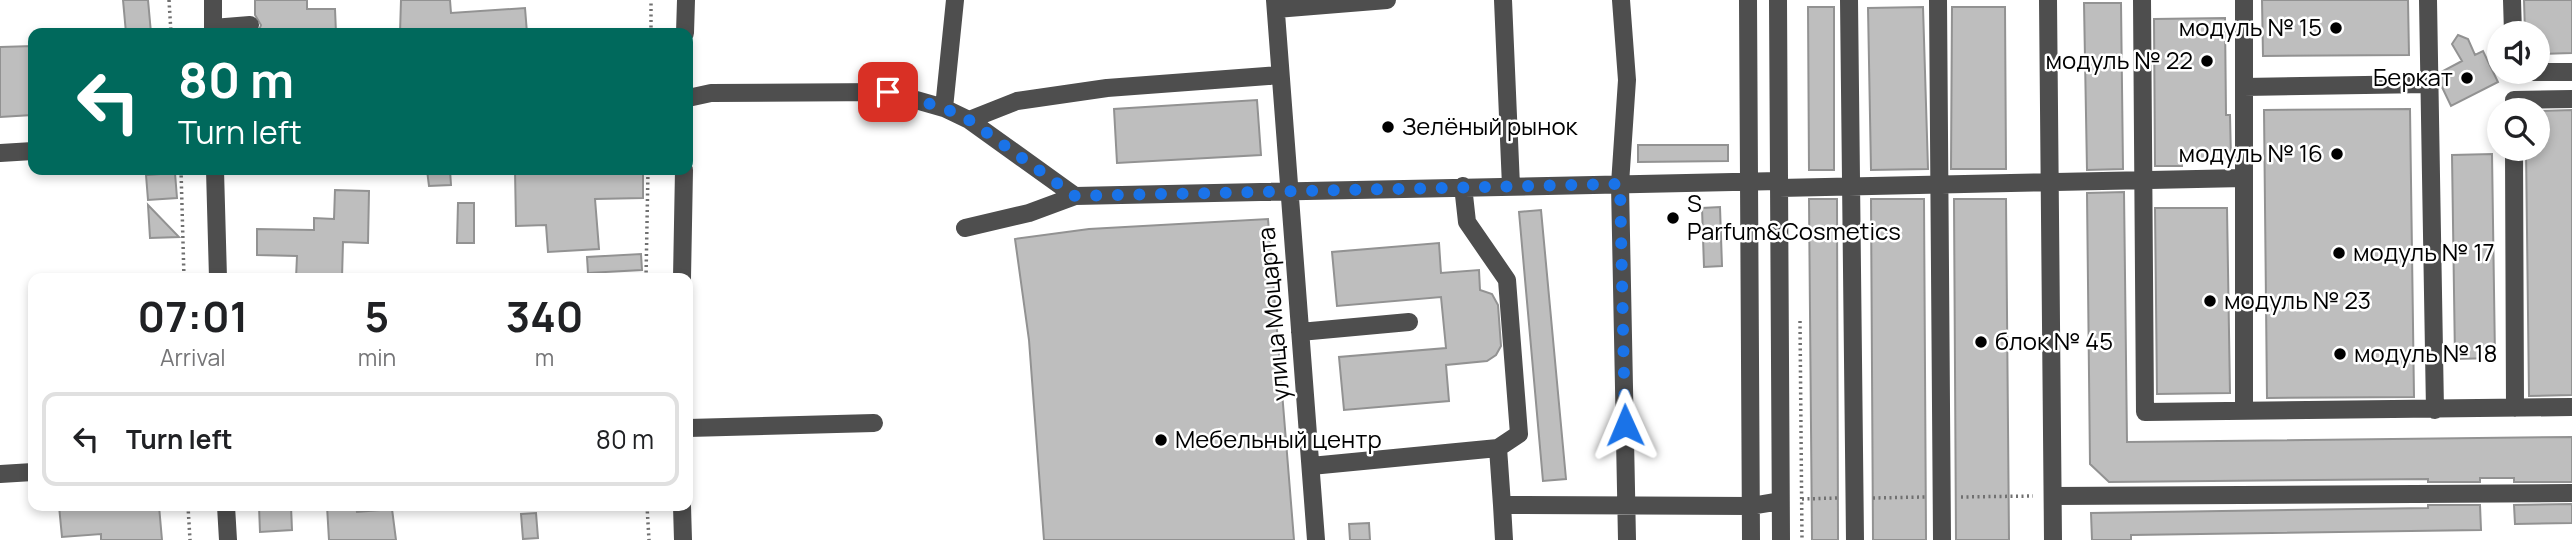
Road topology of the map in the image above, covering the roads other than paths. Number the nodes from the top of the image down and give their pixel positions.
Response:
1 (213, 0) edge
2 (686, 0) edge
3 (955, 0) edge
4 (1387, 0) edge
5 (1503, 0) edge
6 (1621, 0) edge
7 (1748, 0) edge
8 (1778, 0) edge
9 (1849, 0) edge
10 (1938, 0) edge
11 (2048, 0) edge
12 (2142, 0) edge
13 (2244, 0) edge
14 (2428, 0) edge
15 (2512, 0) edge
16 (1275, 4) edge
17 (2513, 21) edge
18 (250, 25) dead end
19 (213, 28) edge
20 (232, 28) edge
21 (685, 28) edge
22 (2550, 72) edge
23 (2572, 72) edge
24 (1280, 75) junction
25 (2427, 85) junction
26 (2244, 87) junction
27 (693, 97) edge
28 (2572, 99) edge
29 (2550, 101) edge
30 (944, 108) junction
31 (969, 120) junction
32 (28, 151) edge
33 (0, 153) edge
34 (2514, 161) edge
35 (215, 175) edge
36 (684, 175) edge
37 (2244, 178) junction
38 (2051, 181) junction
39 (2143, 181) junction
40 (1749, 182) junction
41 (1620, 184) junction
42 (1940, 184) junction
43 (1779, 185) junction
44 (1463, 186) junction
45 (1511, 186) junction
46 (1851, 186) junction
47 (1289, 189) junction
48 (1075, 196) junction
49 (965, 228) dead end
50 (218, 273) edge
51 (682, 273) edge
52 (1409, 322) dead end
53 (1300, 332) junction
54 (2572, 407) edge
55 (2515, 408) junction
56 (2435, 410) junction
57 (2244, 411) junction
58 (874, 423) dead end
59 (693, 428) edge
60 (1498, 447) junction
61 (1311, 466) junction
62 (28, 472) edge
63 (0, 474) edge
64 (2572, 493) edge
65 (2053, 496) junction
66 (1780, 501) junction
67 (1502, 505) junction
68 (1626, 505) junction
69 (1751, 506) junction
70 (226, 511) edge
71 (682, 511) edge
72 (228, 540) edge
73 (683, 540) edge
74 (1316, 540) edge
75 (1504, 540) edge
76 (1627, 540) edge
77 (1751, 540) edge
78 (1781, 540) edge
79 (1855, 540) edge
80 (1942, 540) edge
81 (2053, 540) edge

1 - 19 street
2 - 21 street
3 - 30 street
4 - 16 street
5 - 45 street
6 - 41 street
7 - 40 street
8 - 43 street
9 - 46 street
10 - 42 street
11 - 38 street
12 - 39 street
13 - 26 street
14 - 25 street
15 - 17 street
16 - 24 street, улица Моцарта
18 - 20 street
22 - 23 street
24 - 31 street
24 - 47 street, улица Моцарта
25 - 26 street
25 - 56 street
26 - 37 street
27 - 30 street
28 - 29 street
30 - 31 street
31 - 48 street
32 - 33 street
34 - 55 street
35 - 50 street
36 - 51 street
37 - 39 street
37 - 57 street
38 - 39 street
38 - 42 street
38 - 65 street
39 - 57 street
40 - 41 street
40 - 43 street
40 - 69 street
41 - 45 street
41 - 68 street
42 - 46 street
42 - 80 street
43 - 46 street
43 - 66 street
44 - 45 street
44 - 47 street
44 - 60 street
46 - 79 street
47 - 48 street
47 - 53 street, улица Моцарта
48 - 49 street
52 - 53 street
53 - 61 street, улица Моцарта
54 - 55 street
55 - 56 street
56 - 57 street
58 - 59 street
60 - 61 street
60 - 67 street
61 - 74 street, улица Моцарта
62 - 63 street
64 - 65 street
65 - 81 street
66 - 69 street
66 - 78 street
67 - 68 street
67 - 75 street
68 - 69 street
68 - 76 street
69 - 77 street
70 - 72 street
71 - 73 street

